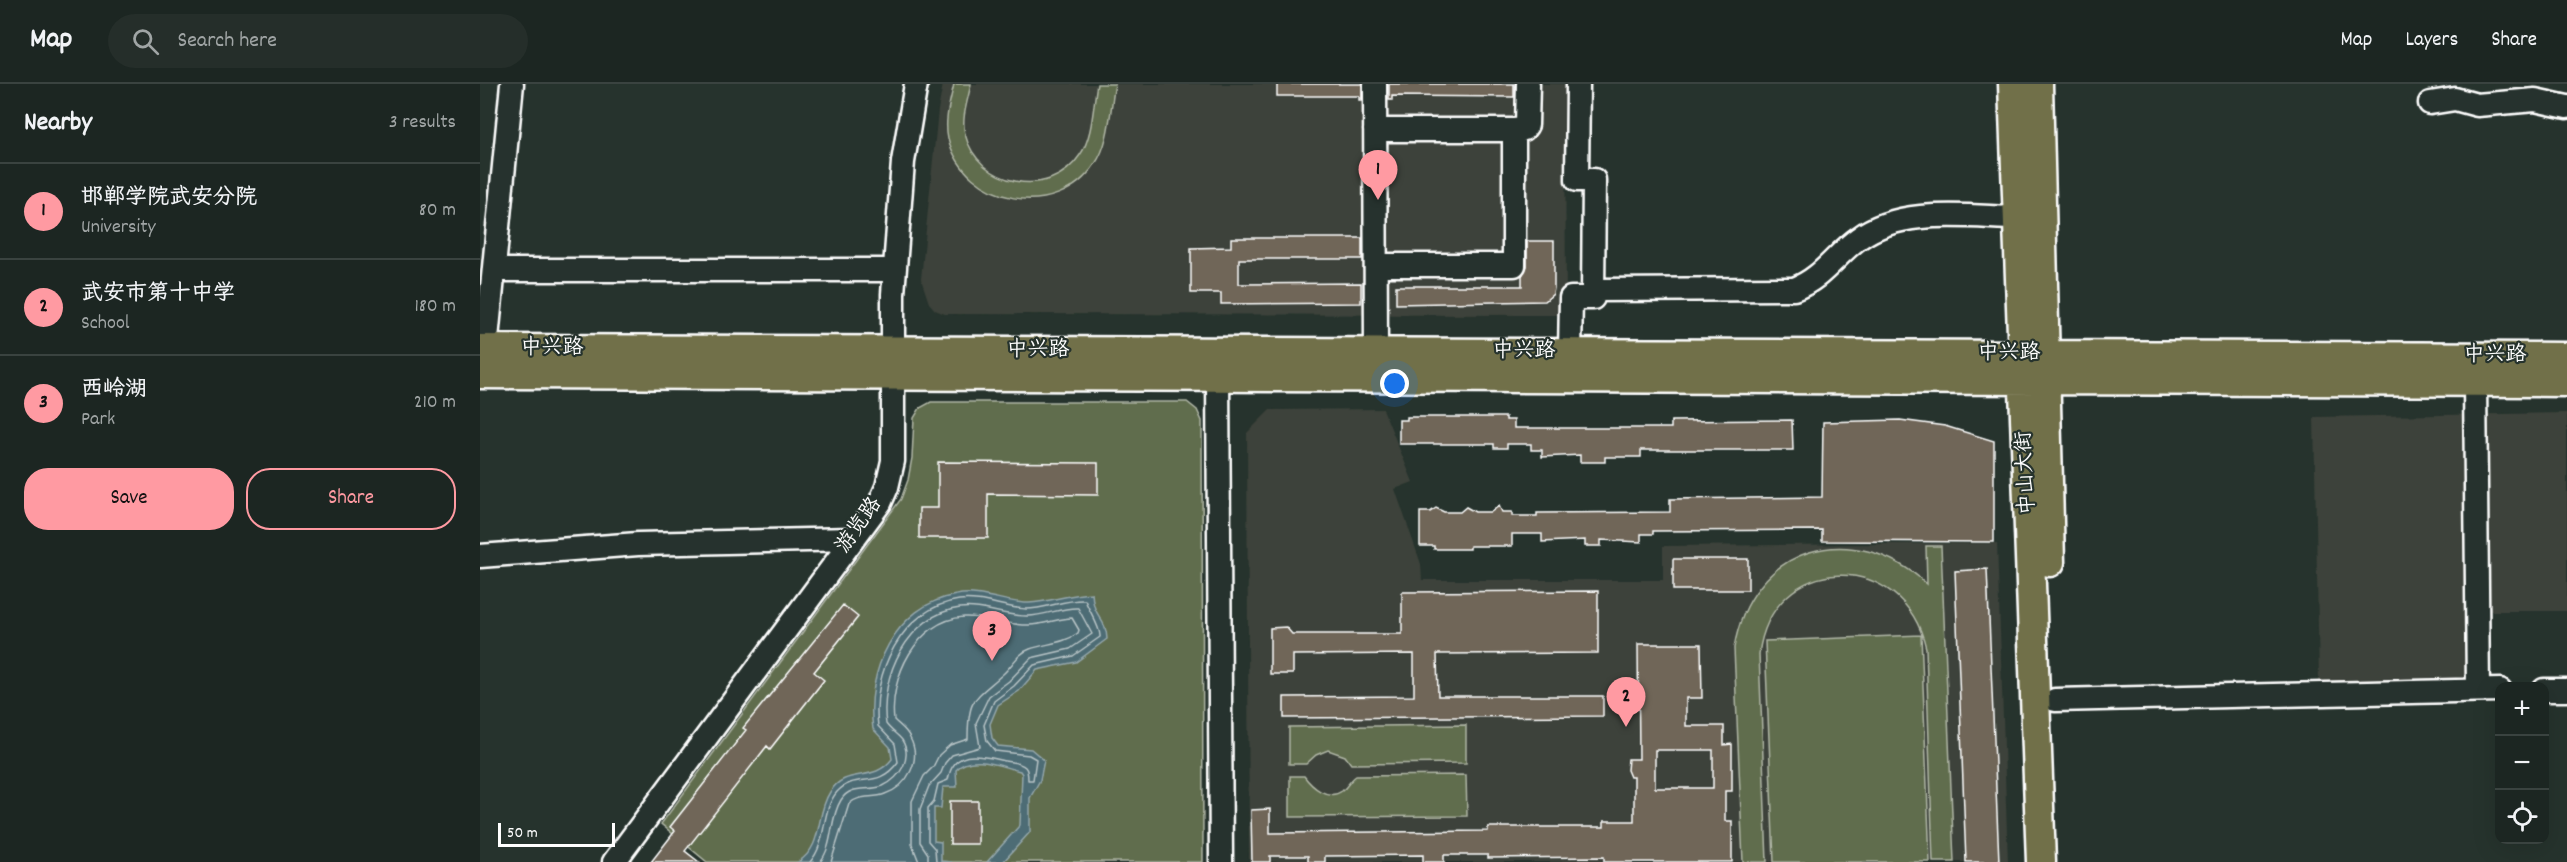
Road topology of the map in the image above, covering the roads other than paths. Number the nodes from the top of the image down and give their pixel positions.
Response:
1 (513, 84) edge
2 (916, 84) edge
3 (1375, 84) edge
4 (1528, 84) edge
5 (1578, 84) edge
6 (2013, 84) edge
7 (2038, 84) edge
8 (2430, 103) dead end
9 (2567, 107) edge
10 (1375, 130) junction
11 (1514, 130) junction
12 (2017, 218) junction
13 (1376, 265) junction
14 (496, 270) junction
15 (894, 270) junction
16 (1593, 290) junction
17 (1376, 352) junction
18 (1570, 352) junction
19 (482, 357) edge
20 (2567, 357) edge
21 (893, 363) junction
22 (2034, 367) junction
23 (1218, 376) junction
24 (2475, 382) junction
25 (2567, 382) edge
26 (852, 539) junction
27 (480, 556) edge
28 (2489, 690) edge
29 (2549, 690) edge
30 (2567, 690) edge
31 (2055, 700) junction
32 (614, 862) edge
33 (1221, 862) edge
34 (2041, 862) edge
35 (2060, 862) edge

1 - 14 street
2 - 15 street, 游览路
3 - 10 street
4 - 11 street
5 - 16 street
6 - 12 main road, 中山大街
7 - 22 main road, 中山大街
8 - 9 street
10 - 11 street
10 - 13 street
11 - 13 street
12 - 16 street
12 - 22 main road, 中山大街
13 - 17 street
14 - 15 street
14 - 19 street
15 - 21 street, 游览路
16 - 18 street
17 - 18 main road, 中兴路
17 - 21 main road, 中兴路
18 - 22 main road, 中兴路
19 - 21 main road, 中兴路
20 - 22 main road, 中兴路
21 - 23 main road, 中兴路
21 - 26 street, 游览路
22 - 23 main road, 中兴路
22 - 24 main road, 中兴路
22 - 31 main road, 中山大街
22 - 34 main road, 中山大街
23 - 33 street
24 - 25 main road, 中兴路
24 - 28 street
26 - 27 street
26 - 32 street, 游览路
28 - 31 street
29 - 30 street
31 - 35 main road, 中山大街

